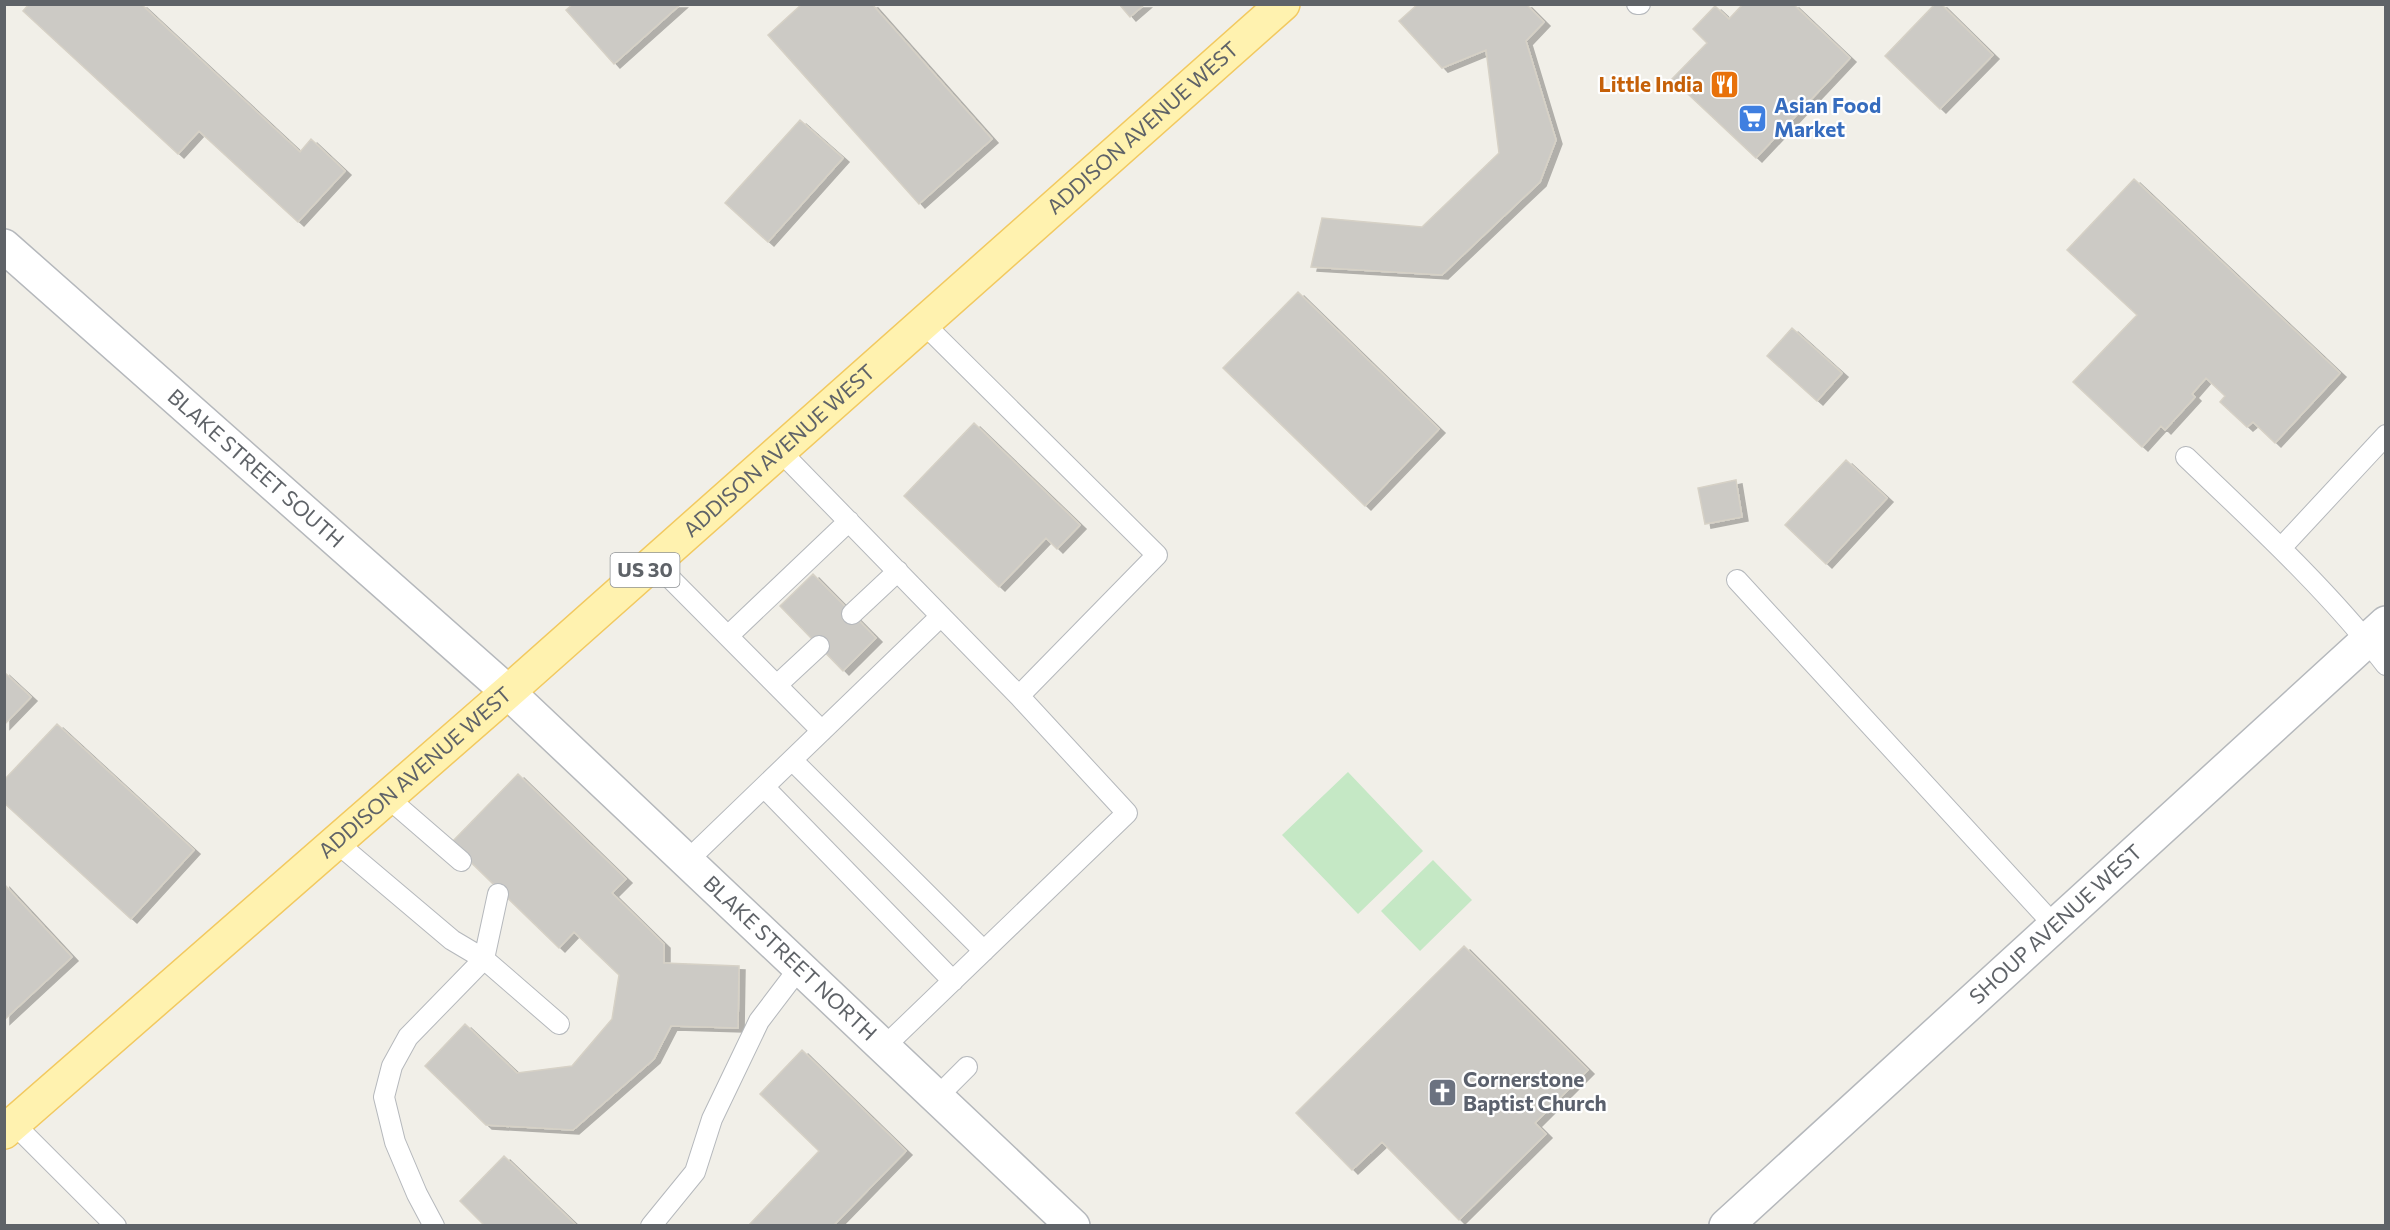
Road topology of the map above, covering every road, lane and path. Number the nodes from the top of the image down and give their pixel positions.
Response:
1 (1283, 4) edge
2 (4, 246) edge
3 (924, 324) junction
4 (2385, 435) edge
5 (780, 451) junction
6 (2186, 457) dead end
7 (849, 520) junction
8 (2281, 548) junction
9 (654, 562) junction
10 (898, 571) junction
11 (1737, 580) dead end
12 (852, 614) dead end
13 (941, 616) junction
14 (728, 636) junction
15 (2379, 643) edge
16 (819, 646) dead end
17 (777, 685) junction
18 (508, 692) junction
19 (1019, 696) junction
20 (822, 731) junction
21 (792, 760) junction
22 (764, 787) junction
23 (387, 797) junction
24 (336, 842) junction
25 (461, 861) dead end
26 (687, 861) junction
27 (498, 894) dead end
28 (2054, 925) junction
29 (984, 951) junction
30 (484, 959) junction
31 (800, 967) junction
32 (953, 981) junction
33 (559, 1024) dead end
34 (884, 1047) junction
35 (967, 1067) dead end
36 (937, 1097) junction
37 (9, 1128) edge
38 (116, 1226) edge
39 (434, 1226) edge
40 (651, 1226) edge
41 (1073, 1226) edge
42 (1726, 1226) edge

1 - 3 main road, ADDISON AVENUE WEST / US 30
2 - 18 street, BLAKE STREET SOUTH
3 - 5 main road, ADDISON AVENUE WEST / US 30
3 - 19 lane
4 - 8 lane
5 - 7 lane
5 - 9 main road, ADDISON AVENUE WEST / US 30
6 - 8 lane
7 - 10 lane
7 - 14 lane
8 - 15 lane
9 - 14 lane
9 - 18 main road, ADDISON AVENUE WEST / US 30
10 - 12 lane
10 - 13 lane
11 - 28 lane
13 - 19 lane
13 - 20 lane
14 - 17 lane
15 - 28 street, SHOUP AVENUE WEST
16 - 17 lane
17 - 20 lane
18 - 23 main road, ADDISON AVENUE WEST / US 30
18 - 26 street, BLAKE STREET NORTH
19 - 29 lane
20 - 21 lane
21 - 22 lane
21 - 29 lane
22 - 26 lane
22 - 32 lane
23 - 24 main road, ADDISON AVENUE WEST / US 30
23 - 25 lane
24 - 30 lane
24 - 37 main road, ADDISON AVENUE WEST / US 30
26 - 31 street, BLAKE STREET NORTH
27 - 30 lane
28 - 42 street, SHOUP AVENUE WEST
29 - 32 lane
30 - 33 lane
30 - 39 lane
31 - 34 street, BLAKE STREET NORTH
31 - 40 lane
32 - 34 lane
34 - 36 street, BLAKE STREET NORTH
35 - 36 lane
36 - 41 street, BLAKE STREET NORTH
37 - 38 lane

